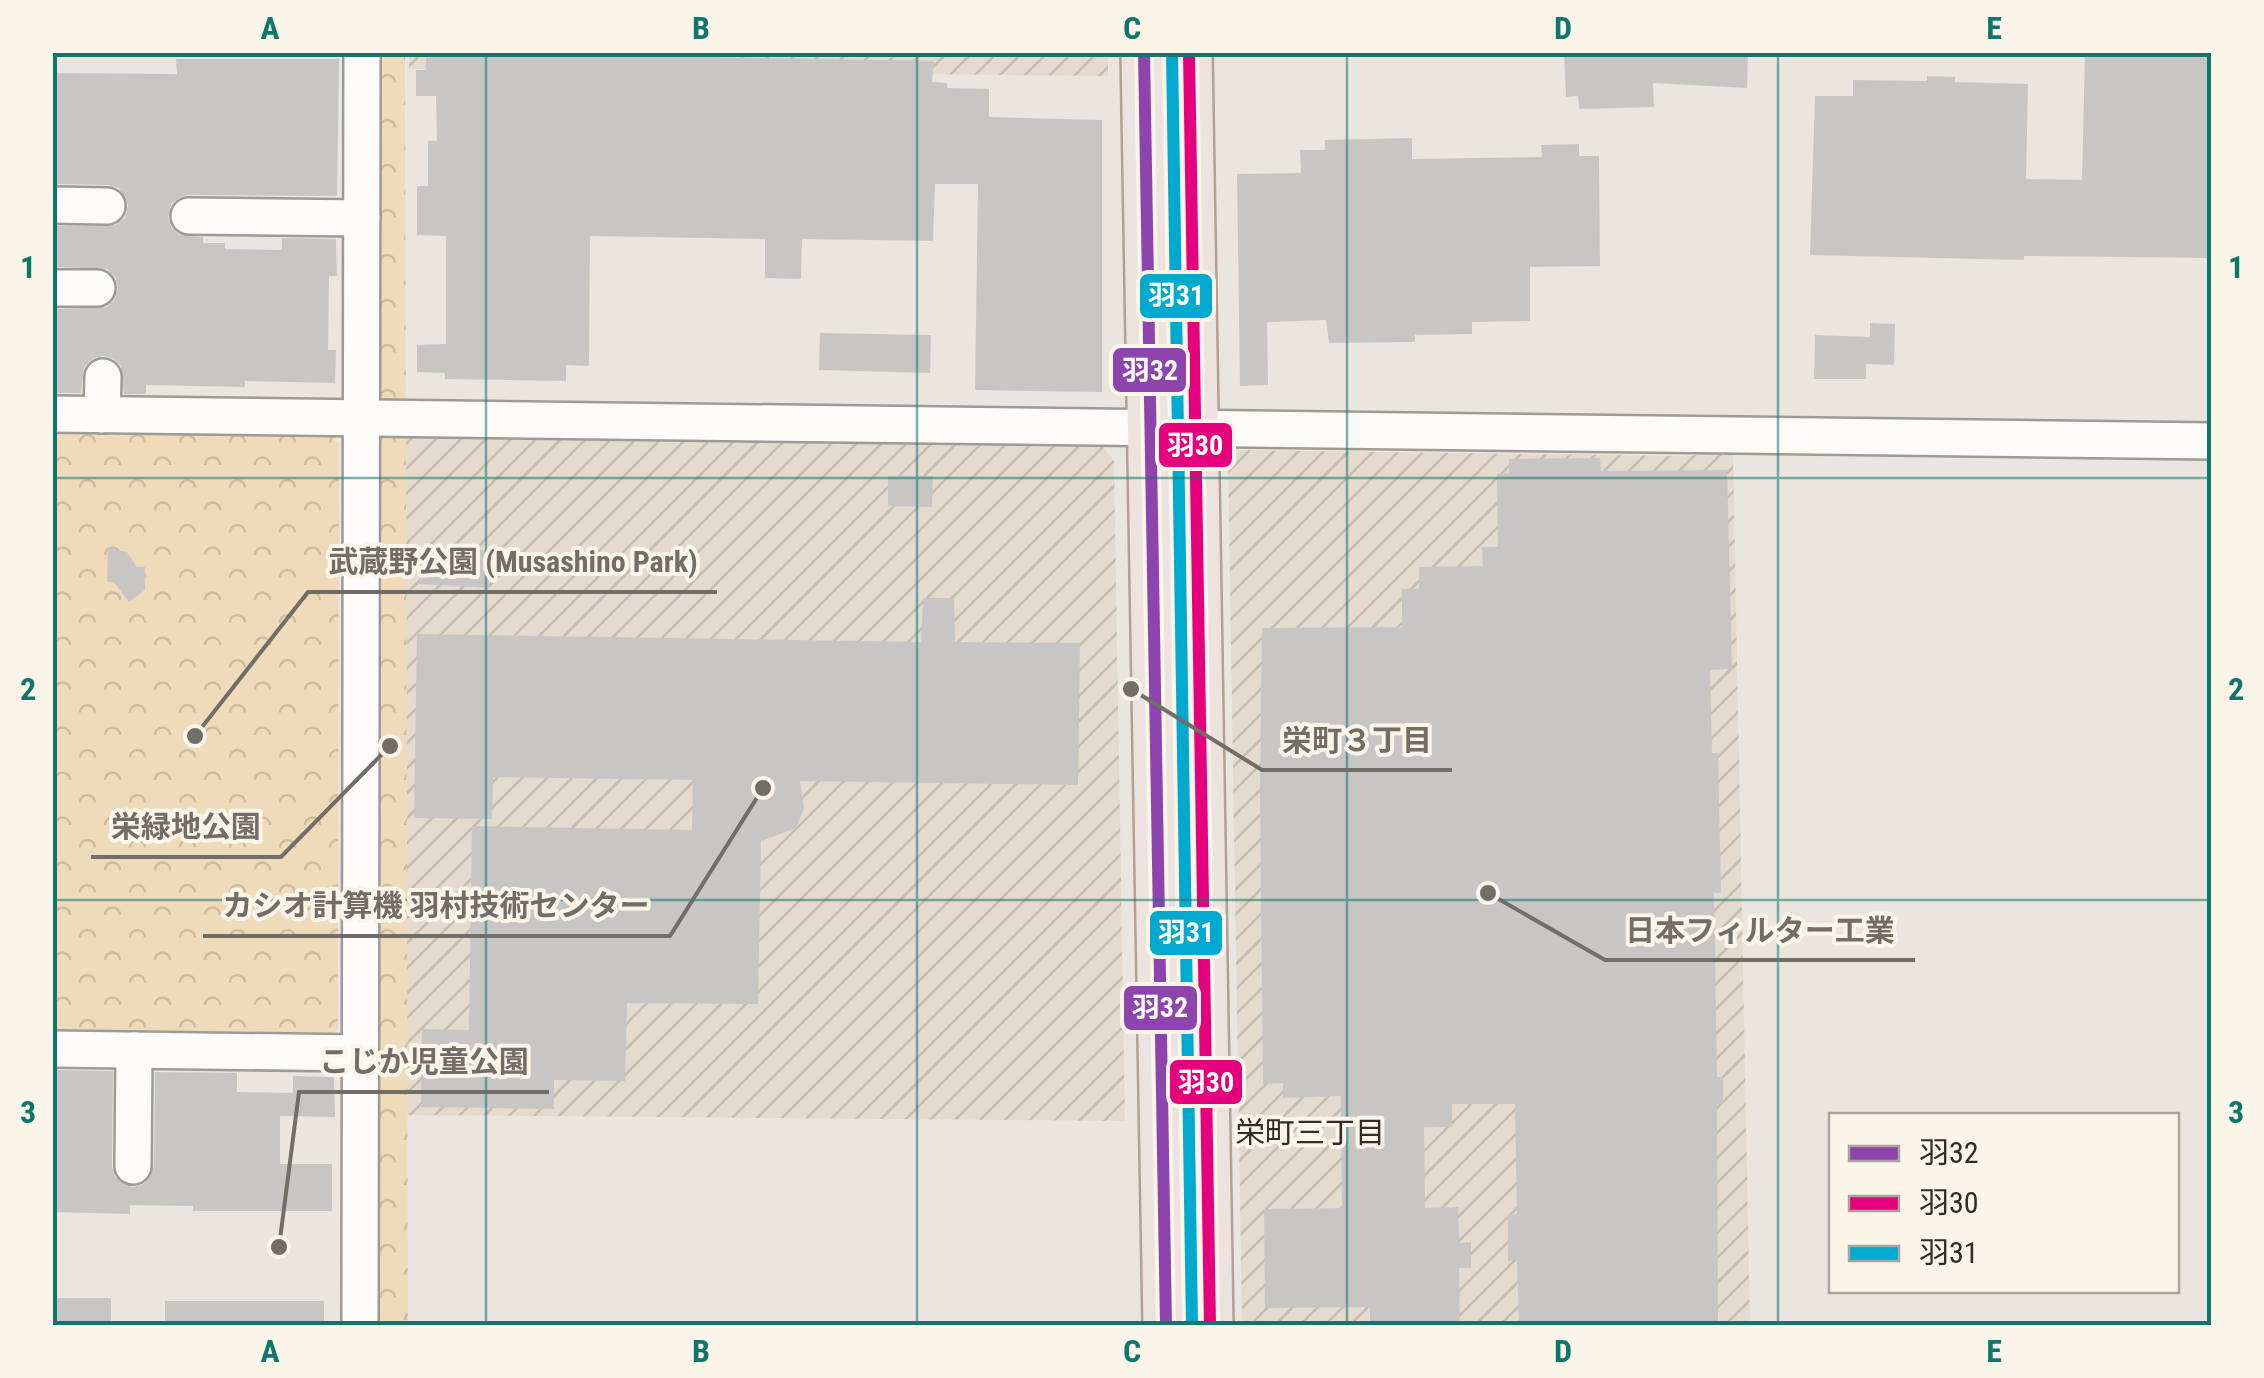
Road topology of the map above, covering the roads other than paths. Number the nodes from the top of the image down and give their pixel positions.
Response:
1 (362, 52) edge
2 (1144, 52) edge
3 (1189, 52) edge
4 (52, 204) edge
5 (107, 206) dead end
6 (189, 216) dead end
7 (362, 218) junction
8 (52, 288) edge
9 (97, 288) dead end
10 (103, 377) dead end
11 (52, 414) edge
12 (102, 415) junction
13 (362, 420) junction
14 (1150, 430) junction
15 (1195, 430) junction
16 (2212, 441) edge
17 (52, 1049) edge
18 (134, 1050) junction
19 (360, 1053) junction
20 (133, 1166) dead end
21 (360, 1326) edge
22 (1166, 1326) edge
23 (1210, 1326) edge

1 - 7 street
2 - 14 main road
3 - 15 main road
4 - 5 street
6 - 7 street
7 - 13 street
8 - 9 street
10 - 12 street
11 - 12 street
12 - 13 street
13 - 14 street
13 - 19 street
14 - 15 street
14 - 22 main road
15 - 16 street
15 - 23 main road
17 - 18 street
18 - 19 street
18 - 20 street
19 - 21 street

